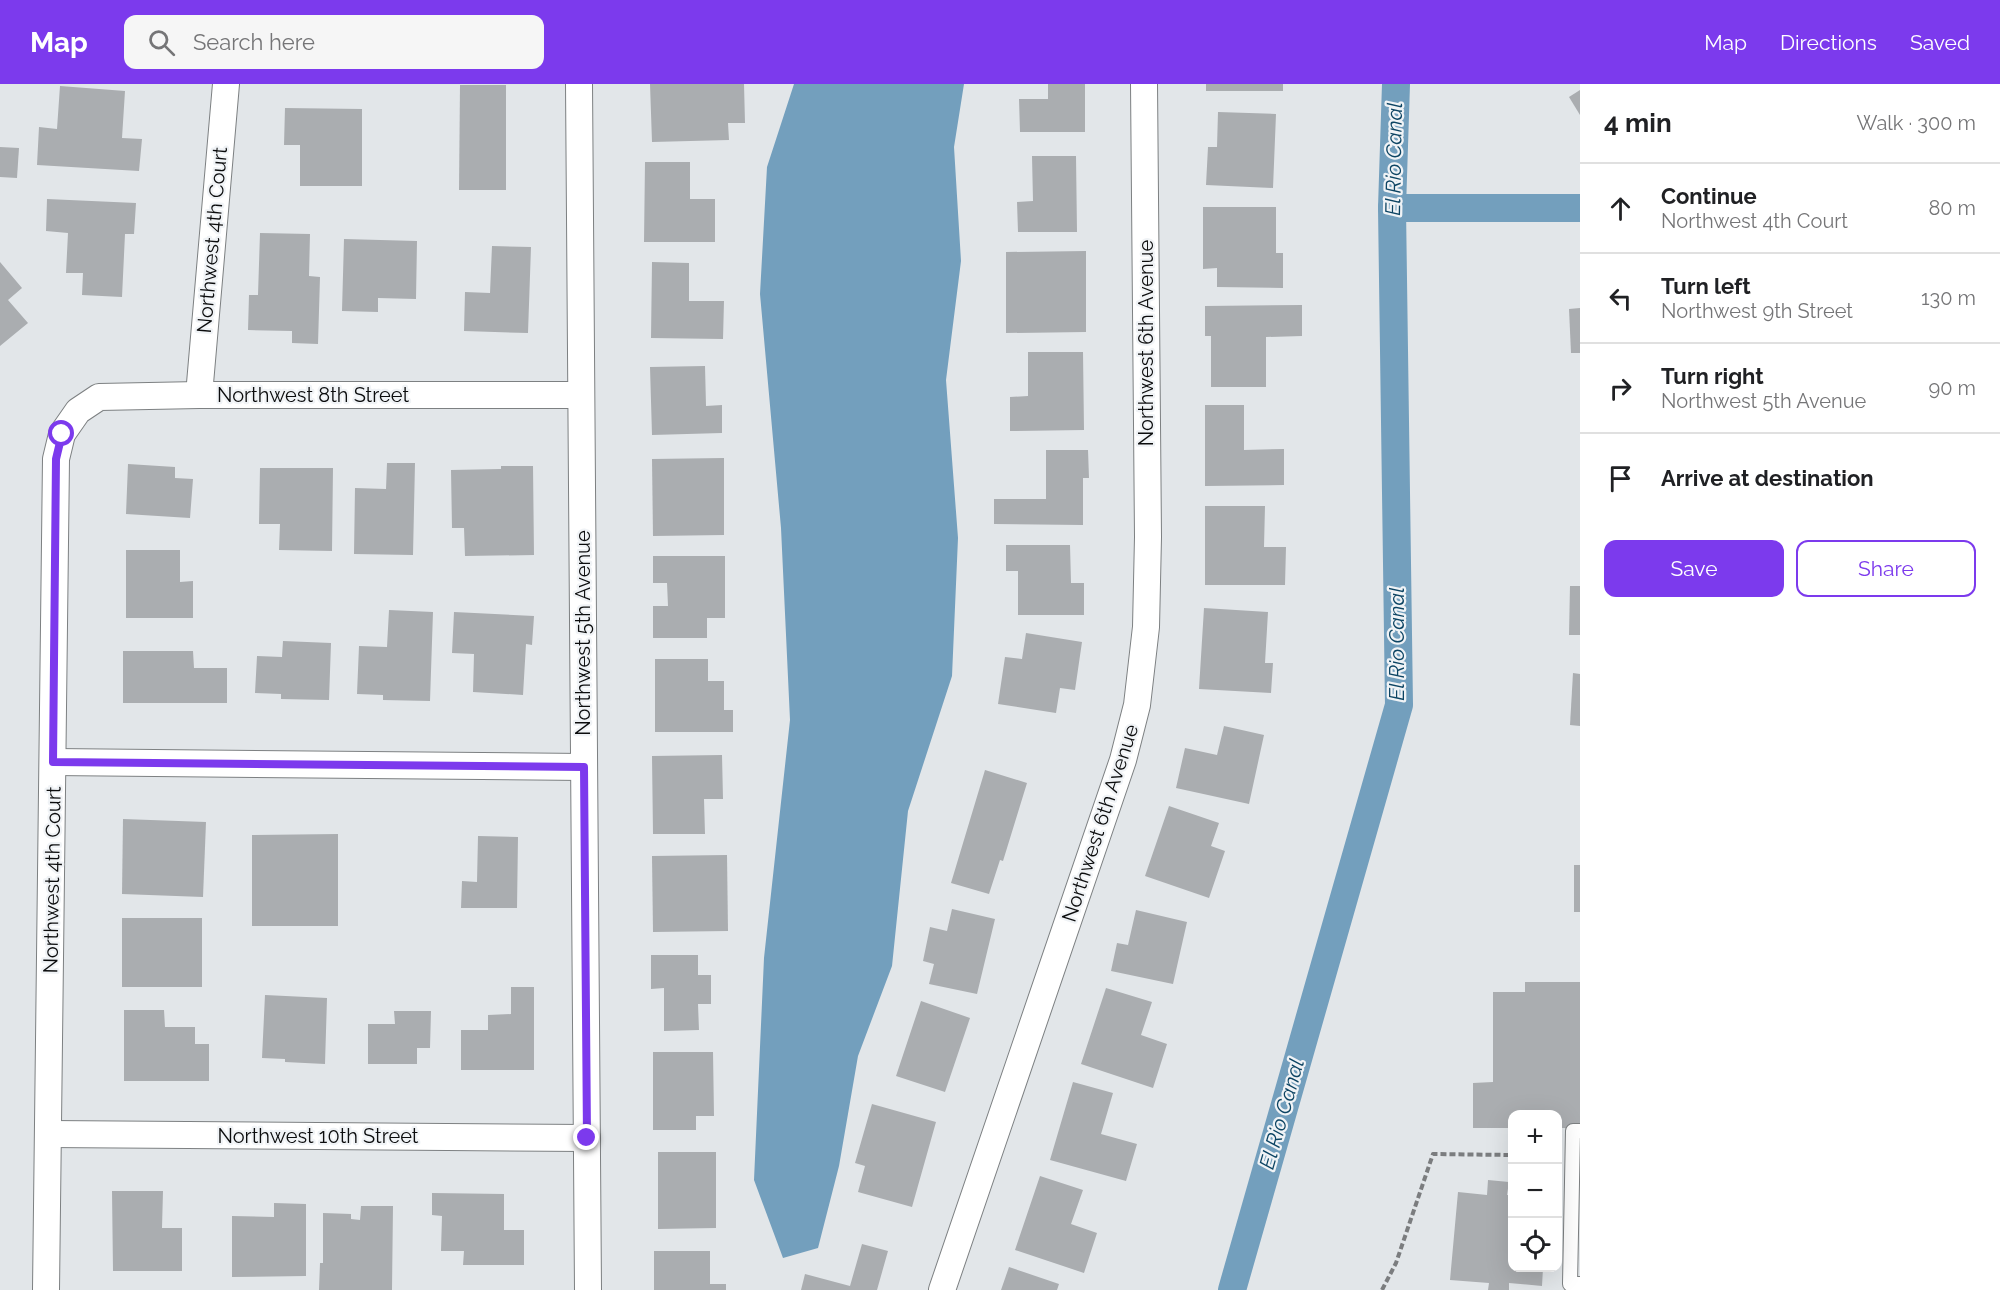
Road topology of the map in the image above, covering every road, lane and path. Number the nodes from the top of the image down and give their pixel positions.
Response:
1 (226, 84) edge
2 (579, 84) edge
3 (1144, 84) edge
4 (199, 395) junction
5 (581, 395) junction
6 (62, 434) joint
7 (53, 762) junction
8 (584, 767) junction
9 (1580, 1131) edge
10 (49, 1134) junction
11 (587, 1138) junction
12 (1508, 1155) edge
13 (1580, 1284) edge
14 (46, 1290) edge
15 (588, 1290) edge
16 (942, 1290) edge
17 (1382, 1290) edge

1 - 4 street, Northwest 4th Court
2 - 5 street, Northwest 5th Avenue
3 - 16 street, Northwest 6th Avenue
4 - 5 street, Northwest 8th Street
4 - 6 street, Northwest 8th Street
5 - 8 street, Northwest 5th Avenue
6 - 7 street, Northwest 4th Court
7 - 8 street
7 - 10 street, Northwest 4th Court
8 - 11 street, Northwest 5th Avenue
9 - 13 lane
10 - 11 street, Northwest 10th Street
10 - 14 street, Northwest 4th Court
11 - 15 street, Northwest 5th Avenue
12 - 17 path

